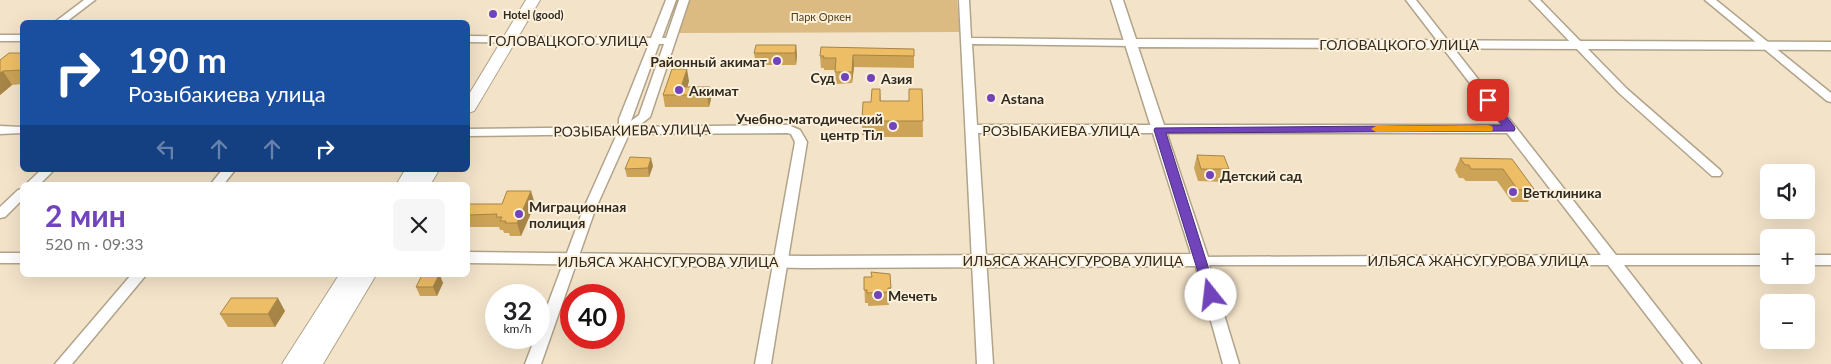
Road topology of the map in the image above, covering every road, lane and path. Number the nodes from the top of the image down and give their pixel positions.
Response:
1 (90, 0) edge
2 (520, 0) edge
3 (533, 0) edge
4 (672, 0) edge
5 (684, 0) edge
6 (964, 0) edge
7 (1117, 0) edge
8 (1411, 0) edge
9 (1534, 0) edge
10 (1710, 0) edge
11 (63, 20) edge
12 (0, 38) edge
13 (20, 38) edge
14 (470, 39) edge
15 (502, 40) junction
16 (669, 40) junction
17 (655, 41) junction
18 (968, 41) junction
19 (1132, 42) junction
20 (1445, 44) junction
21 (1577, 44) junction
22 (1766, 45) junction
23 (1831, 46) edge
24 (470, 82) edge
25 (1831, 99) edge
26 (470, 104) edge
27 (972, 129) junction
28 (1510, 129) junction
29 (0, 130) edge
30 (20, 130) edge
31 (625, 130) junction
32 (1159, 130) junction
33 (470, 132) edge
34 (46, 172) edge
35 (227, 172) edge
36 (1716, 173) dead end
37 (35, 182) edge
38 (219, 182) edge
39 (20, 195) edge
40 (0, 214) edge
41 (0, 258) edge
42 (20, 258) edge
43 (470, 258) edge
44 (570, 260) junction
45 (1201, 260) junction
46 (1611, 260) junction
47 (1760, 260) edge
48 (1815, 260) edge
49 (1831, 260) edge
50 (782, 261) junction
51 (980, 261) junction
52 (137, 277) edge
53 (348, 277) edge
54 (365, 277) edge
55 (63, 364) edge
56 (293, 364) edge
57 (312, 364) edge
58 (533, 364) edge
59 (763, 364) edge
60 (985, 364) edge
61 (1231, 364) edge
62 (1693, 364) edge

1 - 11 street
2 - 15 highway
3 - 15 highway
4 - 17 street
5 - 16 street
6 - 18 street
7 - 19 main road
8 - 20 street
9 - 21 street
10 - 22 street
12 - 13 street
14 - 15 street, ГОЛОВАЦКОГО УЛИЦА
15 - 17 street, ГОЛОВАЦКОГО УЛИЦА
15 - 24 highway
15 - 26 highway
16 - 17 street, ГОЛОВАЦКОГО УЛИЦА
16 - 31 street
17 - 31 street
18 - 19 street, ГОЛОВАЦКОГО УЛИЦА
18 - 27 street
19 - 20 main road, ГОЛОВАЦКОГО УЛИЦА
19 - 32 main road
20 - 21 main road, ГОЛОВАЦКОГО УЛИЦА
20 - 28 street
21 - 22 main road, ГОЛОВАЦКОГО УЛИЦА
21 - 36 street
22 - 23 main road, ГОЛОВАЦКОГО УЛИЦА
22 - 25 street
27 - 32 street, РОЗЫБАКИЕВА УЛИЦА
27 - 51 street
28 - 32 street, РОЗЫБАКИЕВА УЛИЦА
28 - 46 street
29 - 30 street
31 - 33 street, РОЗЫБАКИЕВА УЛИЦА
31 - 44 street
31 - 50 street, РОЗЫБАКИЕВА УЛИЦА
32 - 45 main road
34 - 37 street
35 - 38 street
39 - 40 street
41 - 42 street
43 - 44 main road, ИЛЬЯСА ЖАНСУГУРОВА УЛИЦА
44 - 50 main road, ИЛЬЯСА ЖАНСУГУРОВА УЛИЦА
44 - 58 street
45 - 46 street, ИЛЬЯСА ЖАНСУГУРОВА УЛИЦА
45 - 51 main road, ИЛЬЯСА ЖАНСУГУРОВА УЛИЦА
45 - 61 street
46 - 47 street, ИЛЬЯСА ЖАНСУГУРОВА УЛИЦА
46 - 62 street
48 - 49 street
50 - 51 main road, ИЛЬЯСА ЖАНСУГУРОВА УЛИЦА
50 - 59 street
51 - 60 street
52 - 55 street
53 - 56 highway
54 - 57 highway

